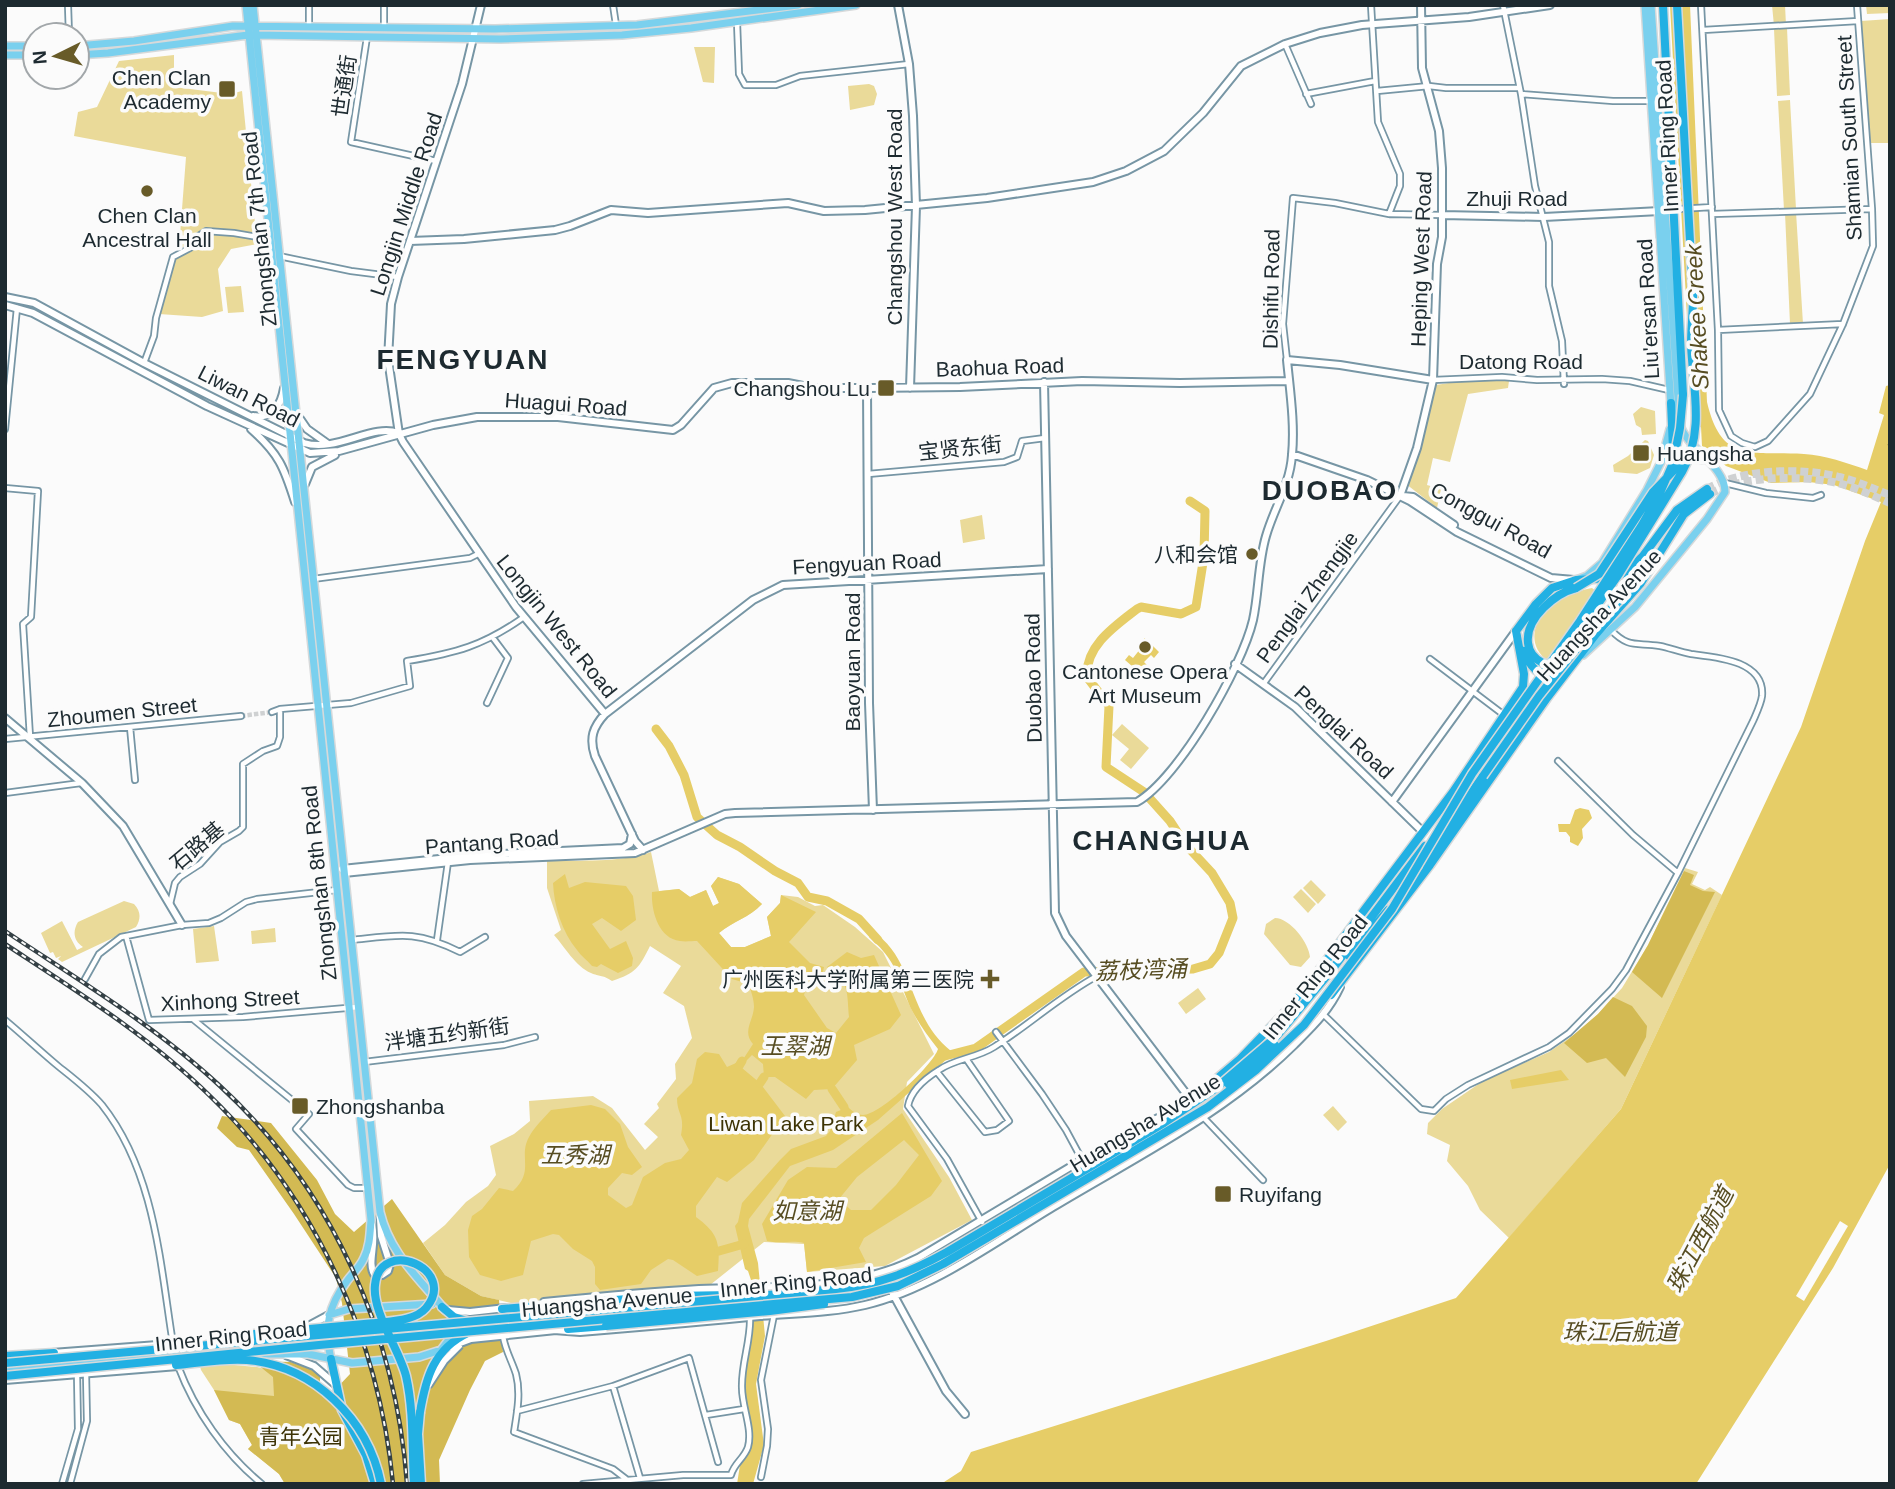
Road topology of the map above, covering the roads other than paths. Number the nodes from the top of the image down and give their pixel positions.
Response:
1 (246, 5) edge
2 (253, 5) edge
3 (309, 5) edge
4 (384, 5) edge
5 (481, 5) edge
6 (613, 5) edge
7 (798, 5) edge
8 (856, 5) edge
9 (898, 5) edge
10 (1371, 5) edge
11 (1421, 5) edge
12 (1550, 5) edge
13 (1645, 5) edge
14 (1651, 5) edge
15 (1661, 5) edge
16 (1677, 5) edge
17 (1701, 5) edge
18 (1857, 5) edge
19 (1503, 9) edge
20 (1422, 20) junction
21 (1858, 21) junction
22 (737, 22) junction
23 (1371, 24) junction
24 (617, 26) junction
25 (309, 27) junction
26 (384, 27) junction
27 (476, 28) junction
28 (1703, 30) junction
29 (252, 31) junction
30 (367, 36) junction
31 (474, 37) junction
32 (1285, 44) junction
33 (91, 45) edge
34 (91, 54) edge
35 (909, 64) junction
36 (255, 74) junction
37 (1375, 81) junction
38 (1429, 86) junction
39 (1519, 88) junction
40 (1377, 91) junction
41 (1306, 94) junction
42 (1521, 94) junction
43 (1651, 101) junction
44 (1311, 104) dead end
45 (436, 161) junction
46 (1293, 198) joint
47 (916, 206) junction
48 (1712, 207) junction
49 (1680, 209) dead end
50 (1872, 209) junction
51 (1660, 211) junction
52 (1389, 214) junction
53 (1712, 214) junction
54 (1442, 215) junction
55 (1544, 217) junction
56 (269, 239) junction
57 (410, 241) junction
58 (279, 256) junction
59 (397, 276) junction
60 (5, 297) edge
61 (5, 306) edge
62 (17, 307) junction
63 (1843, 324) junction
64 (1718, 330) junction
65 (1287, 360) junction
66 (144, 363) junction
67 (8, 373) edge
68 (1433, 380) junction
69 (1289, 381) junction
70 (1564, 381) junction
71 (1044, 382) junction
72 (285, 383) junction
73 (714, 388) joint
74 (867, 388) junction
75 (910, 388) junction
76 (1671, 390) junction
77 (1671, 403) junction
78 (295, 411) junction
79 (248, 415) junction
80 (235, 419) junction
81 (5, 429) edge
82 (399, 434) junction
83 (1045, 438) junction
84 (293, 441) junction
85 (1694, 441) junction
86 (330, 445) junction
87 (353, 447) junction
88 (299, 450) junction
89 (1292, 454) junction
90 (1705, 458) junction
91 (1669, 464) junction
92 (867, 474) junction
93 (1725, 483) junction
94 (5, 488) edge
95 (1821, 495) dead end
96 (1400, 496) junction
97 (305, 500) junction
98 (297, 507) junction
99 (1684, 514) junction
100 (1443, 517) junction
101 (1449, 527) junction
102 (478, 555) junction
103 (1614, 562) junction
104 (1048, 569) junction
105 (313, 579) junction
106 (869, 580) junction
107 (1576, 584) junction
108 (524, 617) junction
109 (1582, 627) junction
110 (1611, 630) junction
111 (1516, 631) junction
112 (493, 638) junction
113 (1430, 659) dead end
114 (1579, 659) junction
115 (1235, 664) junction
116 (1264, 683) junction
117 (1522, 687) junction
118 (1472, 692) junction
119 (487, 703) dead end
120 (322, 705) junction
121 (280, 709) junction
122 (272, 712) tunnel mouth
123 (606, 714) junction
124 (1536, 714) junction
125 (1504, 715) junction
126 (241, 716) tunnel mouth
127 (5, 718) edge
128 (130, 727) junction
129 (30, 737) junction
130 (5, 740) edge
131 (1558, 761) dead end
132 (1480, 774) junction
133 (135, 780) dead end
134 (82, 783) junction
135 (5, 793) edge
136 (1392, 802) junction
137 (1053, 805) junction
138 (1441, 809) junction
139 (873, 810) junction
140 (1455, 830) junction
141 (631, 832) junction
142 (1423, 832) junction
143 (623, 848) junction
144 (645, 848) junction
145 (1429, 855) junction
146 (342, 858) junction
147 (448, 862) junction
148 (362, 865) junction
149 (341, 872) junction
150 (1678, 873) junction
151 (337, 890) junction
152 (170, 904) junction
153 (1388, 910) junction
154 (182, 925) junction
155 (1360, 933) junction
156 (126, 936) junction
157 (485, 937) dead end
158 (351, 940) junction
159 (437, 940) junction
160 (1333, 973) junction
161 (1098, 976) junction
162 (85, 979) dead end
163 (1342, 982) junction
164 (354, 1008) junction
165 (1323, 1014) junction
166 (192, 1019) junction
167 (5, 1020) edge
168 (1301, 1029) junction
169 (996, 1032) dead end
170 (536, 1037) dead end
171 (1002, 1041) junction
172 (1240, 1059) junction
173 (967, 1060) junction
174 (364, 1062) junction
175 (937, 1072) junction
176 (1252, 1079) junction
177 (1182, 1086) junction
178 (1208, 1086) junction
179 (1191, 1100) junction
180 (1203, 1118) junction
181 (1190, 1119) junction
182 (1137, 1148) junction
183 (1084, 1163) junction
184 (1094, 1178) junction
185 (1263, 1180) dead end
186 (367, 1188) junction
187 (380, 1212) junction
188 (371, 1220) junction
189 (983, 1223) junction
190 (887, 1279) junction
191 (808, 1284) junction
192 (749, 1292) junction
193 (763, 1293) junction
194 (781, 1293) junction
195 (892, 1293) junction
196 (865, 1295) junction
197 (442, 1307) junction
198 (502, 1309) junction
199 (665, 1314) junction
200 (329, 1315) junction
201 (773, 1315) junction
202 (470, 1317) junction
203 (751, 1317) junction
204 (327, 1325) junction
205 (665, 1325) junction
206 (571, 1326) junction
207 (554, 1330) junction
208 (503, 1336) junction
209 (468, 1337) junction
210 (305, 1340) junction
211 (199, 1342) junction
212 (173, 1344) junction
213 (453, 1347) junction
214 (214, 1349) junction
215 (186, 1350) junction
216 (442, 1350) junction
217 (54, 1353) junction
218 (281, 1354) junction
219 (304, 1354) junction
220 (331, 1359) junction
221 (444, 1361) junction
222 (5, 1362) edge
223 (40, 1364) junction
224 (178, 1366) junction
225 (87, 1371) junction
226 (77, 1374) junction
227 (5, 1376) edge
228 (337, 1386) junction
229 (613, 1386) junction
230 (424, 1392) junction
231 (744, 1409) junction
232 (517, 1411) junction
233 (964, 1414) dead end
234 (706, 1415) junction
235 (718, 1462) dead end
236 (761, 1477) dead end
237 (640, 1478) junction
238 (627, 1479) junction
239 (62, 1484) edge
240 (70, 1484) edge
241 (262, 1484) edge
242 (375, 1484) edge
243 (381, 1484) edge
244 (414, 1484) edge
245 (421, 1484) edge
246 (583, 1484) edge

1 - 29 main road, Zhongshan 7th Road
2 - 29 main road, Zhongshan 7th Road
3 - 25 street
4 - 26 street
5 - 27 street, Longjin Middle Road
6 - 24 street
7 - 24 main road
8 - 22 main road
9 - 35 street, Changshou West Road
10 - 23 street
11 - 20 street, Heping West Road
12 - 19 street
13 - 43 main road, Liu'ersan Road
14 - 85 main road, Liu'ersan Road
15 - 182 highway, Inner Ring Road, bridge
16 - 85 highway, Inner Ring Road, bridge
17 - 28 street
18 - 21 street, Shamian South Street
19 - 20 street
19 - 39 street
20 - 23 street
20 - 38 street, Heping West Road
21 - 28 street
21 - 50 street, Shamian South Street
22 - 31 main road
22 - 35 street
23 - 32 street
23 - 37 street
24 - 27 main road
25 - 26 main road
25 - 29 main road
26 - 27 main road
27 - 31 street, Longjin Middle Road
28 - 48 street
29 - 30 main road
29 - 33 main road
29 - 34 main road
29 - 36 main road, Zhongshan 7th Road
30 - 31 main road
30 - 45 street, 世通街
31 - 45 street, Longjin Middle Road
32 - 41 street
32 - 47 street
35 - 47 street, Changshou West Road
36 - 56 main road, Zhongshan 7th Road
36 - 58 main road, Zhongshan 7th Road
37 - 40 street
37 - 41 street
38 - 39 street
38 - 40 street
38 - 54 street, Heping West Road
39 - 42 street
40 - 52 street
41 - 44 street
42 - 43 street
42 - 55 street
43 - 51 main road, Liu'ersan Road
45 - 57 street, Longjin Middle Road
46 - 52 street, Zhuji Road
46 - 65 street, Dishifu Road
47 - 57 street
47 - 75 street, Changshou West Road
48 - 49 street
48 - 53 street
50 - 53 street
50 - 63 street, Shamian South Street
51 - 55 street, Zhuji Road
51 - 76 main road, Liu'ersan Road
52 - 54 street, Zhuji Road
53 - 64 street
54 - 55 street, Zhuji Road
54 - 68 street, Heping West Road
55 - 70 street
56 - 66 street
56 - 72 main road, Zhongshan 7th Road
57 - 59 street, Longjin Middle Road
58 - 59 street
58 - 78 main road, Zhongshan 7th Road
59 - 82 street, Longjin Middle Road
60 - 66 street, Liwan Road
61 - 62 street, Liwan Road
62 - 67 street
62 - 80 street, Liwan Road
63 - 64 street
63 - 64 street, Shamian South Street
65 - 68 street, Datong Road
65 - 69 street, Dishifu Road
66 - 79 street, Liwan Road
67 - 81 street
68 - 70 street, Datong Road
68 - 96 street, Heping West Road
69 - 71 street, Baohua Road
69 - 89 street, Dishifu Road
70 - 76 street, Datong Road
71 - 75 street, Baohua Road
71 - 83 street, Duobao Road
72 - 79 street
72 - 84 main road, Zhongshan 7th Road
73 - 74 street, Baohua Road
73 - 82 street, Huagui Road
74 - 75 street, Baohua Road
74 - 92 street, Baoyuan Road
76 - 77 main road, Liu'ersan Road
77 - 91 highway
77 - 107 main road, Liu'ersan Road
78 - 84 main road, Zhongshan 7th Road
78 - 86 street
79 - 84 street, Liwan Road
80 - 84 street, Liwan Road
80 - 98 street
82 - 86 street, Liwan Road
82 - 87 street, Liwan Road
82 - 102 street, Longjin West Road
83 - 92 street, 宝贤东街
83 - 104 street, Duobao Road
84 - 86 street, Liwan Road
84 - 88 main road, Zhongshan 7th Road
84 - 98 main road, Zhongshan 8th Road
85 - 90 main road
85 - 107 highway, bridge
85 - 109 highway, Inner Ring Road, bridge
87 - 88 street, Liwan Road
87 - 97 street
88 - 97 main road, Zhongshan 8th Road
89 - 96 street, Conggui Road
89 - 115 street, Dishifu Road
90 - 91 highway
90 - 93 main road
91 - 103 highway, bridge
92 - 106 street, Baoyuan Road
93 - 95 street
93 - 110 main road, Huangsha Avenue
94 - 129 street
96 - 100 street, Conggui Road
96 - 101 street, Conggui Road
96 - 116 street, Penglai Zhengjie
97 - 105 main road, Zhongshan 8th Road
98 - 120 main road, Zhongshan 8th Road
99 - 107 highway
99 - 114 highway
99 - 132 highway, bridge
100 - 101 street
100 - 107 street, Conggui Road
101 - 107 street, Conggui Road
102 - 105 street
102 - 108 street, Longjin West Road
103 - 107 highway, bridge
103 - 109 highway, bridge
104 - 106 street, Fengyuan Road
104 - 137 street, Duobao Road
105 - 120 main road, Zhongshan 8th Road
106 - 123 street, Fengyuan Road
106 - 139 street, Baoyuan Road
107 - 111 highway
107 - 114 highway
108 - 112 street
108 - 123 street, Longjin West Road
109 - 132 highway, Inner Ring Road, bridge
110 - 114 main road, Huangsha Avenue
110 - 150 street
111 - 114 highway
111 - 117 highway, Huangsha Avenue
111 - 118 street
112 - 119 street
112 - 120 street
113 - 118 street
114 - 124 highway, Huangsha Avenue
115 - 116 street, Penglai Road
115 - 137 street, Dishifu Road
116 - 136 street, Penglai Road
117 - 124 highway
117 - 125 highway, Huangsha Avenue
118 - 125 street
118 - 136 street
120 - 121 street
120 - 146 main road, Zhongshan 8th Road
120 - 149 main road, Zhongshan 8th Road
121 - 122 street
121 - 152 street, 石路基
123 - 141 street, Longjin West Road
124 - 140 highway, Huangsha Avenue
125 - 138 highway, Huangsha Avenue
126 - 128 street, Zhoumen Street
127 - 129 street
128 - 129 street, Zhoumen Street
128 - 133 street
129 - 130 street, Zhoumen Street
129 - 134 street
131 - 150 street
132 - 145 highway
132 - 155 highway, Inner Ring Road
134 - 135 street
134 - 152 street
136 - 142 street, Penglai Road
137 - 139 street
137 - 161 street, Duobao Road
138 - 142 highway, Huangsha Avenue
138 - 155 highway
139 - 144 street
140 - 145 highway
140 - 163 highway, Huangsha Avenue
141 - 143 street
141 - 144 street, Longjin West Road
142 - 172 highway, Huangsha Avenue
143 - 144 street
143 - 148 street
144 - 147 street, Pantang Road
145 - 153 highway
146 - 148 street
146 - 149 main road, Zhongshan 8th Road
147 - 149 street, Pantang Road
147 - 159 street
148 - 149 street
149 - 151 main road, Zhongshan 8th Road
149 - 158 main road, Zhongshan 8th Road
150 - 165 street
151 - 154 street
151 - 164 main road, Zhongshan 8th Road
152 - 154 street
153 - 160 highway
153 - 168 highway
154 - 156 street
155 - 160 highway, Inner Ring Road
156 - 162 street
156 - 166 street, Xinhong Street
157 - 159 street
158 - 159 street
158 - 164 main road, Zhongshan 8th Road
160 - 182 highway, bridge
160 - 193 highway, Inner Ring Road, bridge
161 - 171 street
161 - 177 street
163 - 165 street
163 - 168 highway, Huangsha Avenue
164 - 166 street, Xinhong Street
164 - 174 main road, Zhongshan 8th Road
164 - 186 main road, Zhongshan 8th Road
165 - 176 street
166 - 186 street
167 - 212 street
168 - 176 highway, Huangsha Avenue
169 - 171 street
170 - 174 street, 泮塘五约新街
171 - 173 street
171 - 183 street
172 - 176 highway
172 - 178 highway, Huangsha Avenue
173 - 175 street
173 - 175 street
174 - 187 main road, Zhongshan 8th Road
175 - 189 street
176 - 180 street
176 - 181 main road, Huangsha Avenue
177 - 178 street
177 - 179 street
178 - 179 highway, Huangsha Avenue
179 - 181 street
179 - 183 highway, Huangsha Avenue
180 - 184 street
180 - 185 street
181 - 184 highway, Huangsha Avenue
182 - 196 highway, Inner Ring Road, bridge
183 - 189 highway, Huangsha Avenue
184 - 195 highway, Huangsha Avenue
186 - 188 main road, Zhongshan 8th Road
187 - 188 street
187 - 197 main road, Zhongshan 8th Road
188 - 200 main road, Zhongshan 8th Road
189 - 190 highway, Huangsha Avenue
189 - 191 street
190 - 194 highway, Huangsha Avenue
190 - 195 street
191 - 193 street
191 - 194 highway
192 - 193 highway, Huangsha Avenue, bridge
192 - 198 street
192 - 202 highway, Huangsha Avenue
193 - 194 highway, Huangsha Avenue
193 - 198 highway, bridge
193 - 215 highway, Inner Ring Road, bridge
195 - 199 highway, Huangsha Avenue, bridge
195 - 201 street
195 - 233 street
196 - 206 highway, bridge
196 - 225 highway, Inner Ring Road, bridge
197 - 200 main road
197 - 202 highway
197 - 216 main road
198 - 202 street
199 - 205 street
199 - 206 highway, Huangsha Avenue
200 - 204 main road, Zhongshan 8th Road
200 - 211 street
201 - 203 street, bridge
201 - 236 street
202 - 209 street
203 - 205 street
203 - 231 street
204 - 210 main road
204 - 220 main road, Zhongshan 8th Road
205 - 207 street
206 - 207 street
206 - 209 highway, Huangsha Avenue
207 - 208 street
208 - 209 street
208 - 232 street
209 - 213 street
209 - 216 highway, Huangsha Avenue
209 - 221 street
210 - 214 main road
210 - 219 street
211 - 212 street
211 - 214 street
212 - 215 street
212 - 217 street
213 - 216 street
213 - 221 street
214 - 215 main road
215 - 222 highway, Inner Ring Road, bridge
215 - 223 main road
215 - 244 highway, bridge
216 - 220 main road
216 - 230 highway
217 - 222 highway
217 - 223 street
218 - 219 main road
218 - 224 street
218 - 227 main road
218 - 228 street
219 - 220 main road
220 - 228 highway
221 - 230 street
222 - 223 main road
224 - 225 street
224 - 241 street
225 - 226 street
225 - 227 highway, Inner Ring Road, bridge
225 - 240 street
225 - 243 highway, bridge
226 - 227 street
226 - 239 street
228 - 242 highway
229 - 232 street
229 - 234 street
229 - 237 street
230 - 245 highway, bridge
231 - 234 street
231 - 237 street
232 - 238 street
234 - 235 street
237 - 238 street
238 - 246 street

